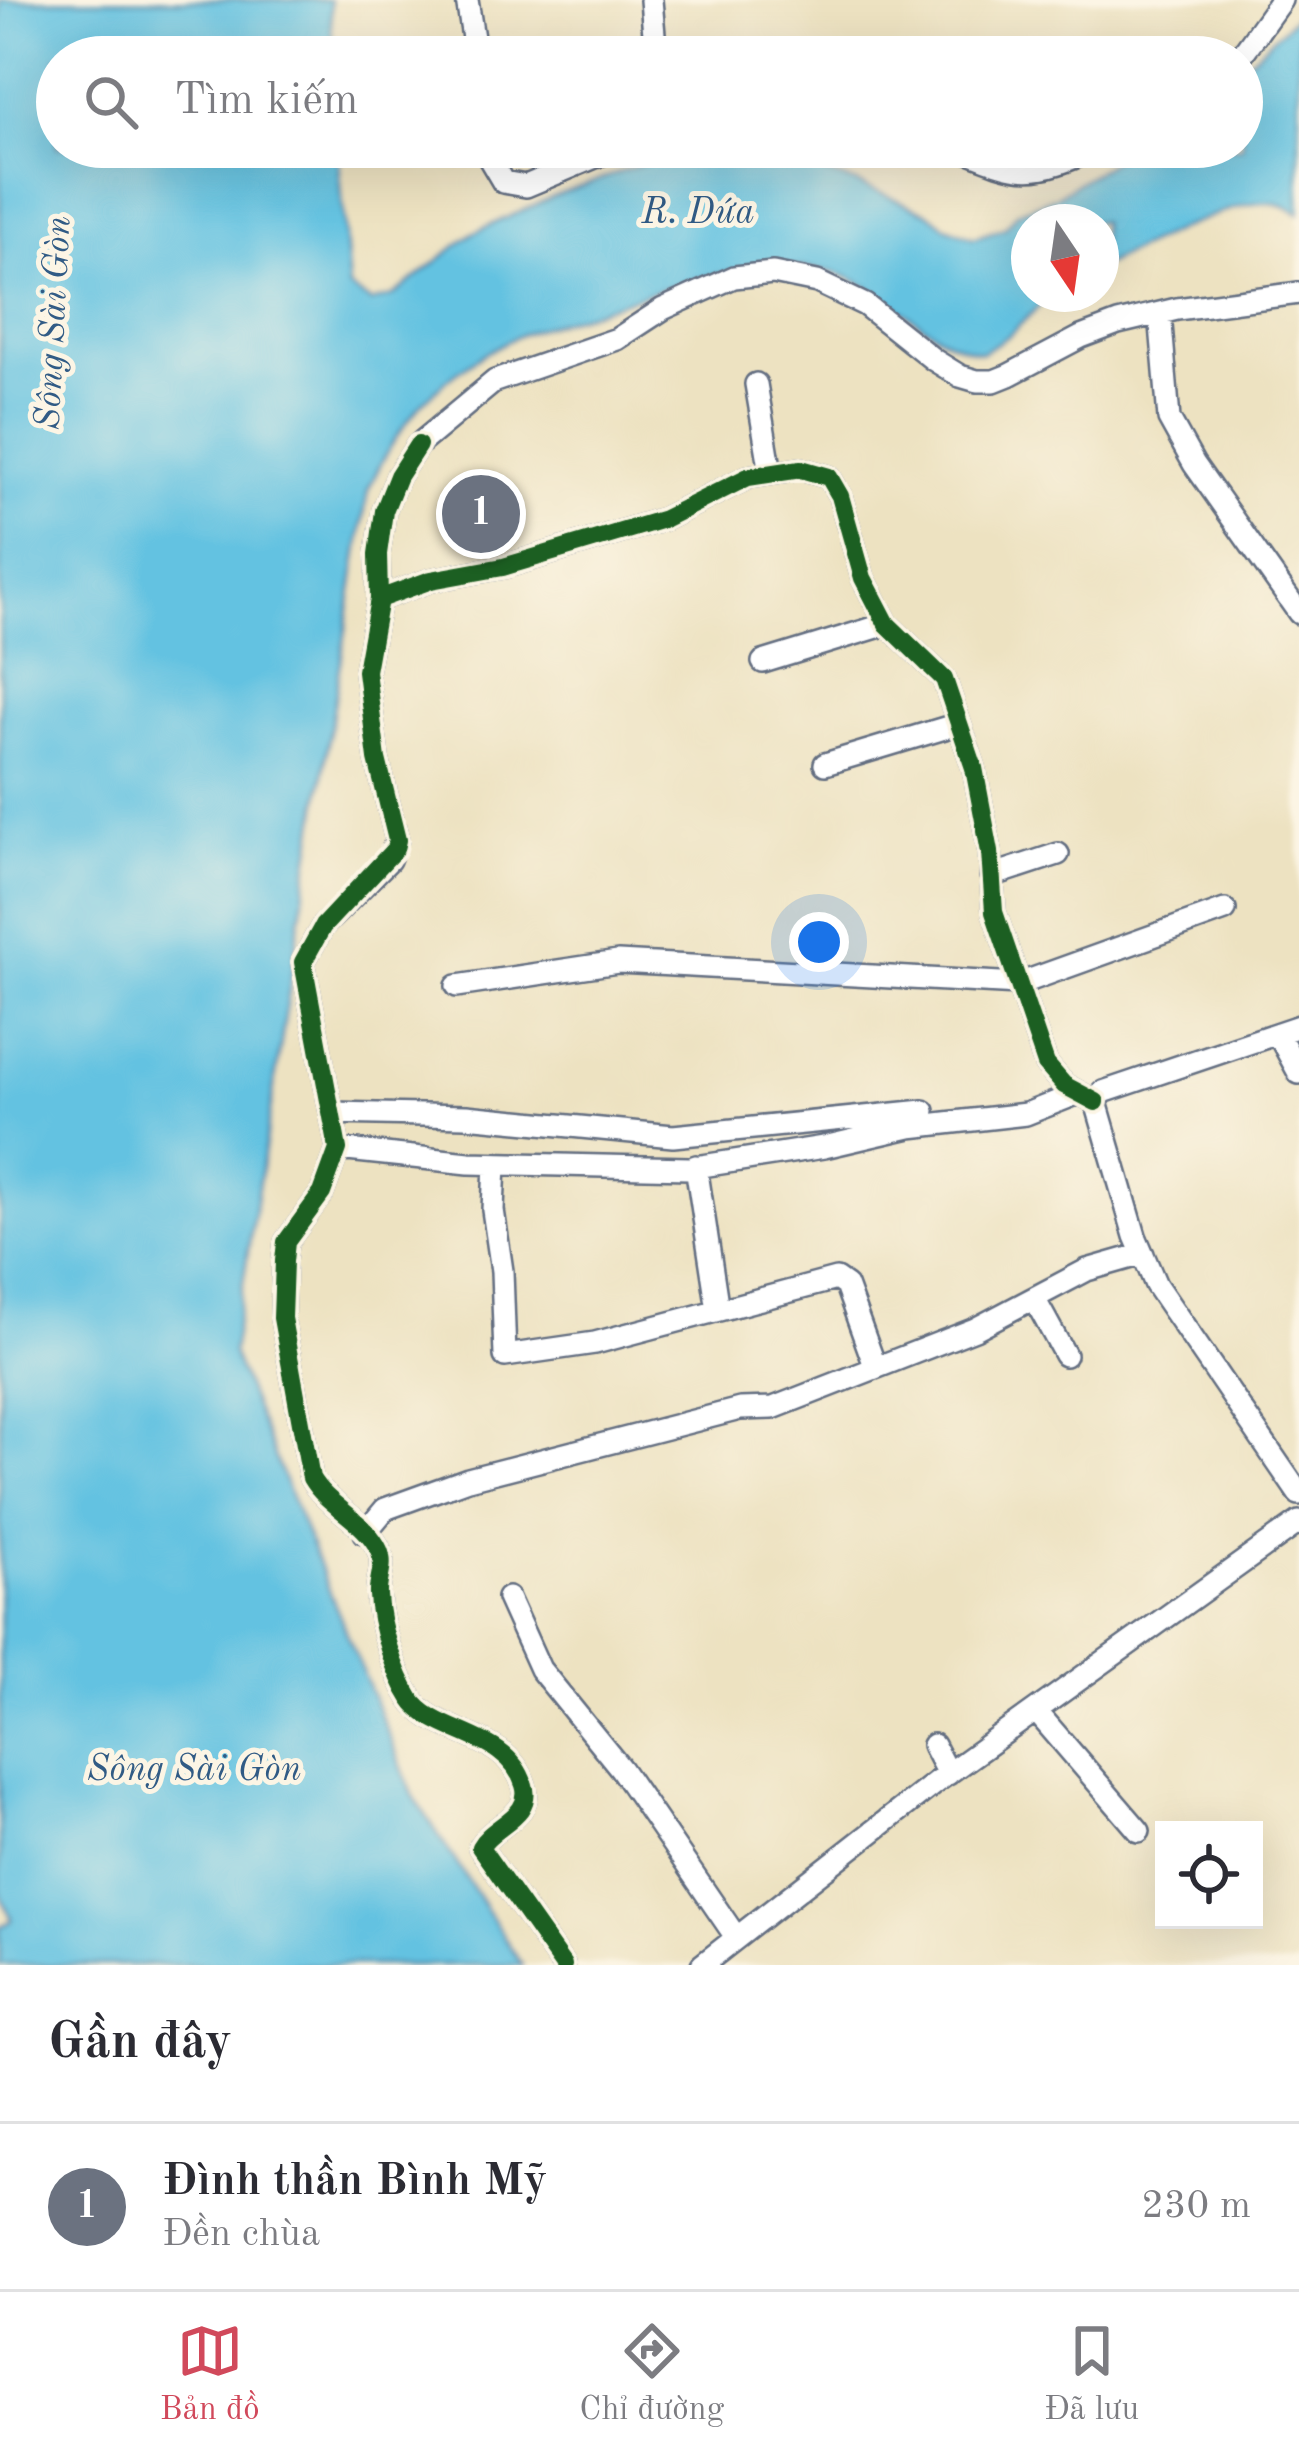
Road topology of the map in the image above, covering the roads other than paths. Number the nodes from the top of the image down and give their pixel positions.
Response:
1 (467, 0) edge
2 (651, 0) edge
3 (1281, 0) edge
4 (473, 36) edge
5 (654, 36) edge
6 (1255, 36) edge
7 (495, 168) edge
8 (568, 168) edge
9 (1007, 168) edge
10 (1040, 168) edge
11 (1299, 293) edge
12 (1160, 313) junction
13 (756, 384) dead end
14 (771, 473) junction
15 (380, 598) junction
16 (1299, 614) edge
17 (887, 624) junction
18 (763, 662) dead end
19 (958, 724) junction
20 (825, 764) dead end
21 (1058, 854) dead end
22 (992, 876) junction
23 (1225, 910) dead end
24 (1019, 984) junction
25 (457, 986) dead end
26 (1289, 1030) edge
27 (1299, 1072) edge
28 (1080, 1093) junction
29 (333, 1113) junction
30 (338, 1149) junction
31 (495, 1164) junction
32 (696, 1166) junction
33 (1143, 1254) junction
34 (1035, 1300) junction
35 (718, 1310) junction
36 (1066, 1355) dead end
37 (875, 1366) junction
38 (1299, 1494) edge
39 (1299, 1522) edge
40 (365, 1533) junction
41 (508, 1598) dead end
42 (1036, 1711) junction
43 (933, 1745) dead end
44 (948, 1774) junction
45 (1138, 1831) dead end
46 (736, 1936) junction
47 (563, 1965) edge
48 (702, 1965) edge

1 - 4 street
2 - 5 street
3 - 6 street
7 - 8 street
9 - 10 street
11 - 12 street
12 - 15 street
12 - 16 street
13 - 14 street
14 - 15 street
14 - 17 street
15 - 29 street
17 - 18 street
17 - 19 street
19 - 20 street
19 - 22 street
21 - 22 street
22 - 24 street
23 - 24 street
24 - 25 street
24 - 28 street
26 - 27 street
26 - 28 street
28 - 29 street
28 - 32 street
28 - 33 street
29 - 30 street
30 - 31 street
30 - 40 street
31 - 32 street
31 - 35 street
32 - 35 street
33 - 34 street
33 - 38 street
34 - 36 street
34 - 37 street
35 - 37 street
37 - 40 street
39 - 42 street
40 - 47 street
41 - 46 street
42 - 44 street
42 - 45 street
43 - 44 street
44 - 46 street
46 - 48 street

